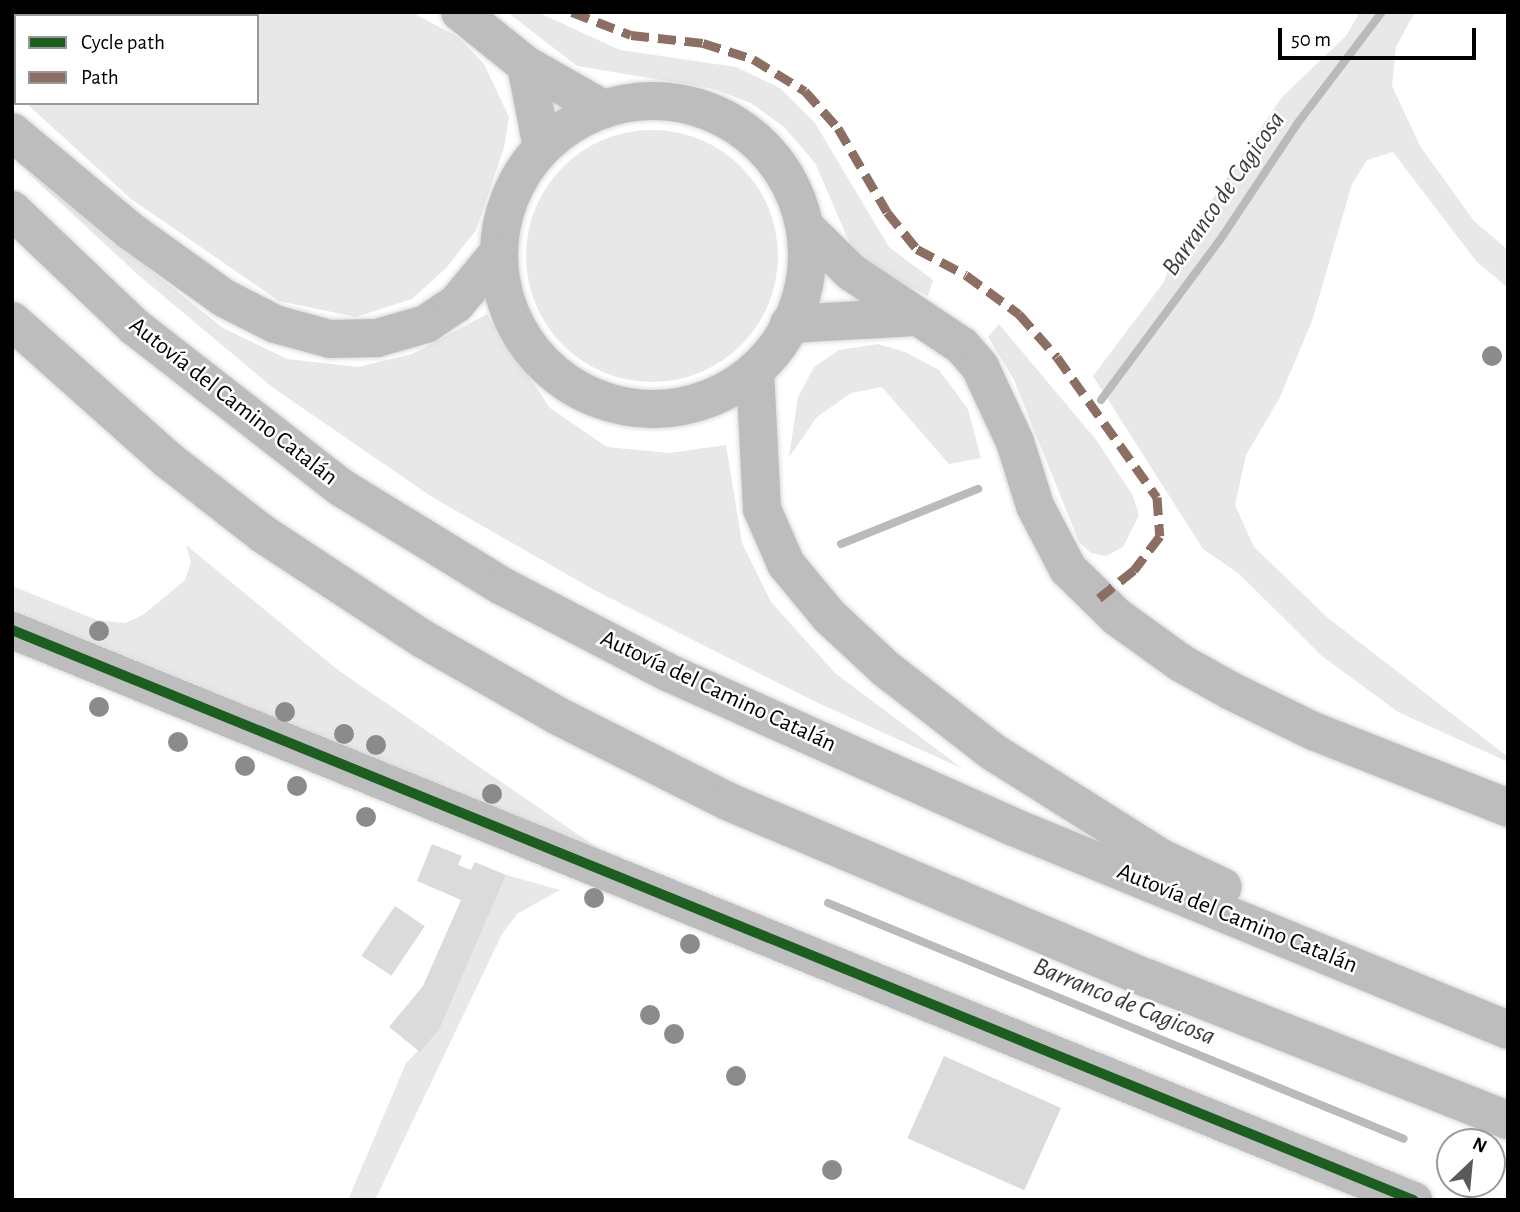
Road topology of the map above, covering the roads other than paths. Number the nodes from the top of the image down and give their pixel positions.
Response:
1 (460, 12) edge
2 (526, 65) junction
3 (603, 109) junction
4 (12, 132) edge
5 (542, 147) junction
6 (12, 210) edge
7 (805, 227) junction
8 (499, 251) junction
9 (914, 317) junction
10 (12, 321) edge
11 (789, 324) junction
12 (12, 347) edge
13 (755, 371) junction
14 (262, 534) junction
15 (12, 630) edge
16 (1508, 808) edge
17 (1508, 1018) edge
18 (1508, 1030) edge
19 (1508, 1119) edge
20 (1413, 1200) edge

1 - 2 highway
2 - 3 highway
2 - 5 highway
3 - 5 highway
3 - 7 highway
4 - 8 highway
5 - 8 highway
6 - 18 highway, Autovía del Camino Catalán
7 - 9 highway
7 - 11 highway
8 - 13 highway
9 - 11 highway
9 - 16 highway
10 - 14 highway
11 - 13 highway
12 - 14 highway
13 - 17 highway
14 - 19 highway
15 - 20 street

